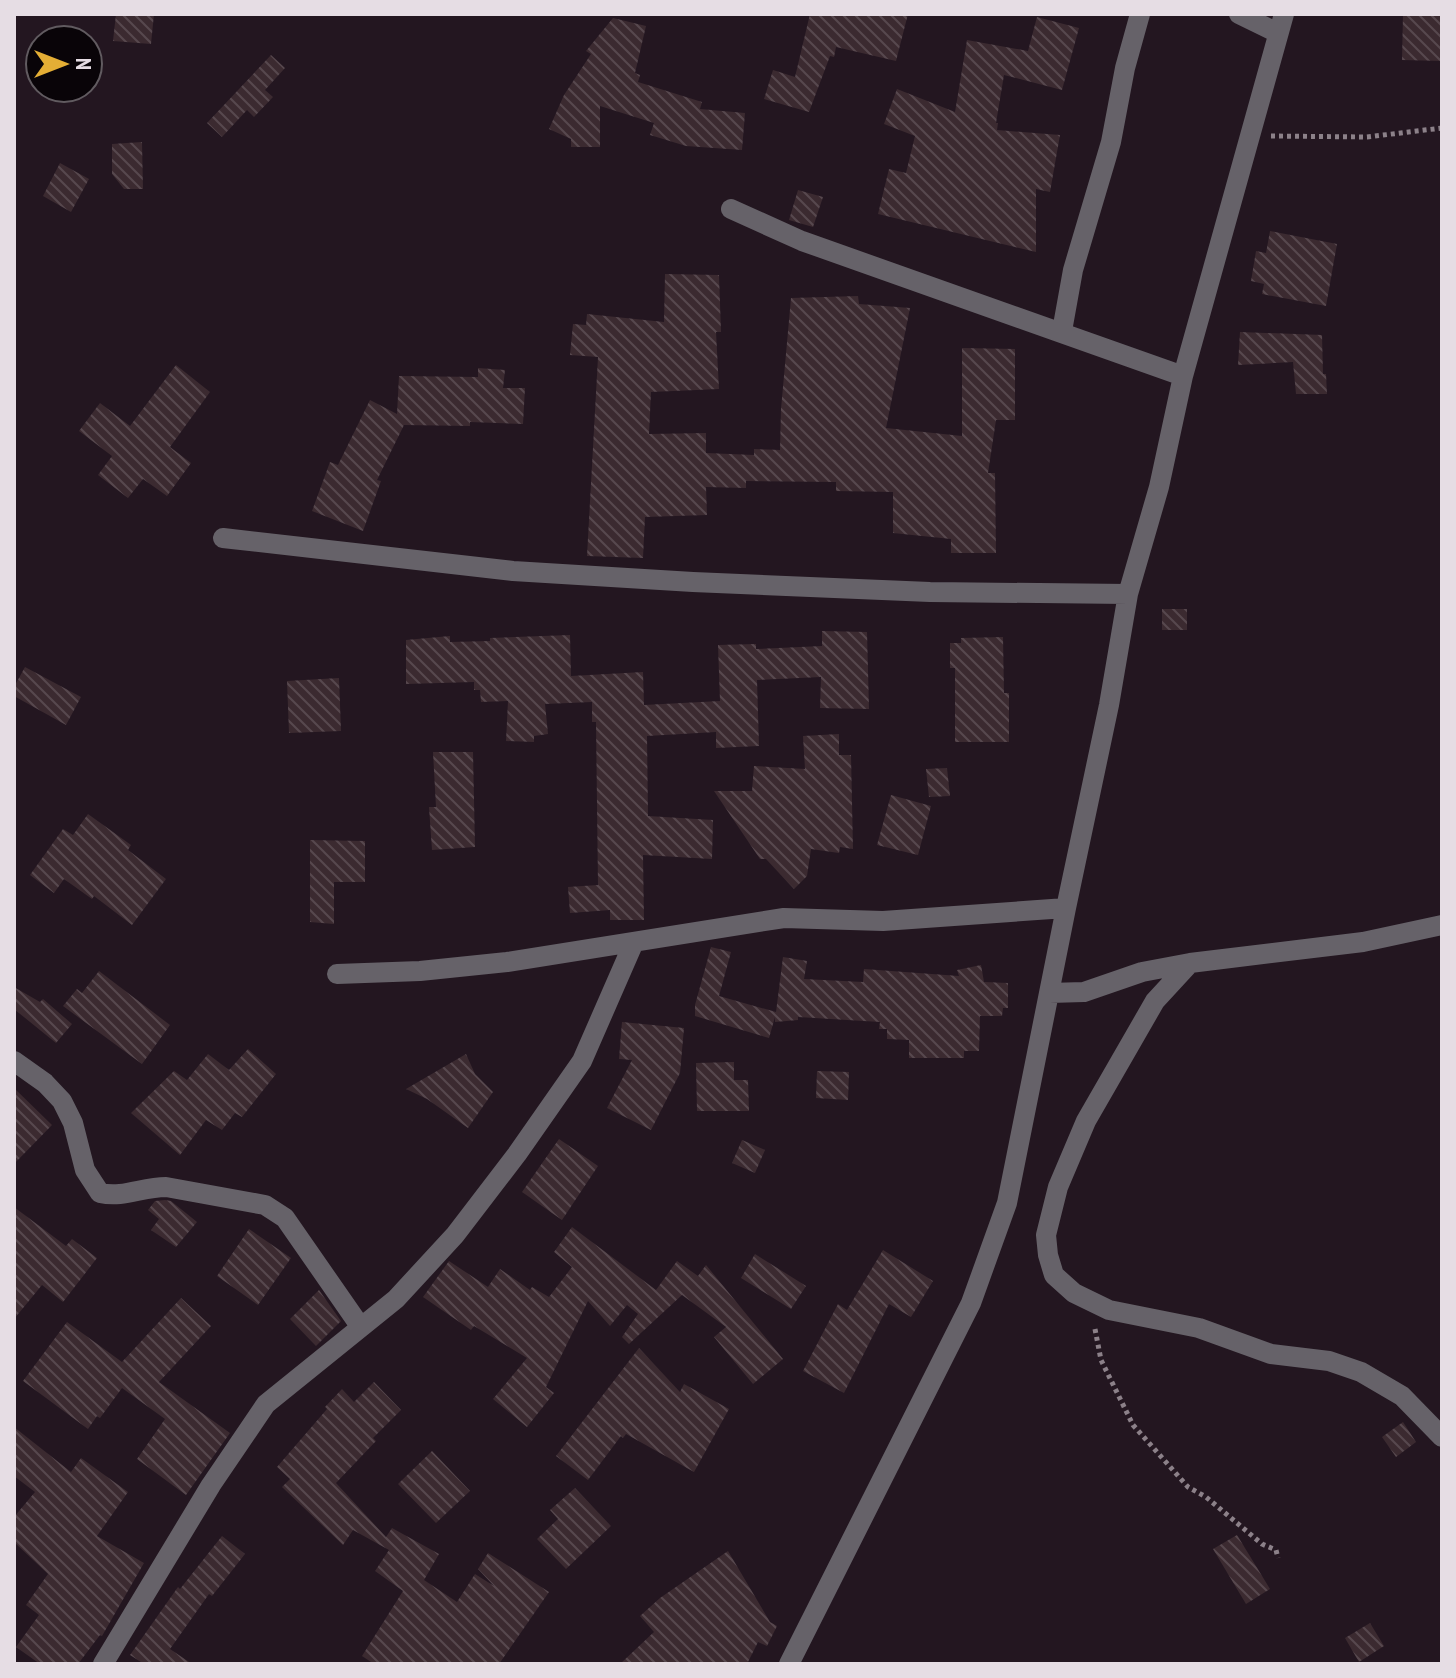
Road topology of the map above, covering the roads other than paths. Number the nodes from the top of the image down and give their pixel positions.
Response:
1 (1140, 14) edge
2 (1239, 14) edge
3 (1281, 24) edge
4 (731, 209) dead end
5 (1062, 331) junction
6 (1183, 376) junction
7 (223, 538) dead end
8 (1128, 594) junction
9 (1066, 908) junction
10 (1442, 925) edge
11 (634, 942) junction
12 (1190, 963) junction
13 (337, 974) dead end
14 (1049, 993) junction
15 (14, 1061) edge
16 (360, 1326) junction
17 (1442, 1437) edge
18 (103, 1664) edge
19 (789, 1664) edge

1 - 5 street
2 - 3 street
3 - 6 street
4 - 5 street
5 - 6 street
6 - 8 street
7 - 8 street
8 - 9 street
9 - 11 street
9 - 14 street
10 - 12 street
11 - 13 street
11 - 16 street
12 - 14 street
12 - 17 street
14 - 19 street
15 - 16 street
16 - 18 street

